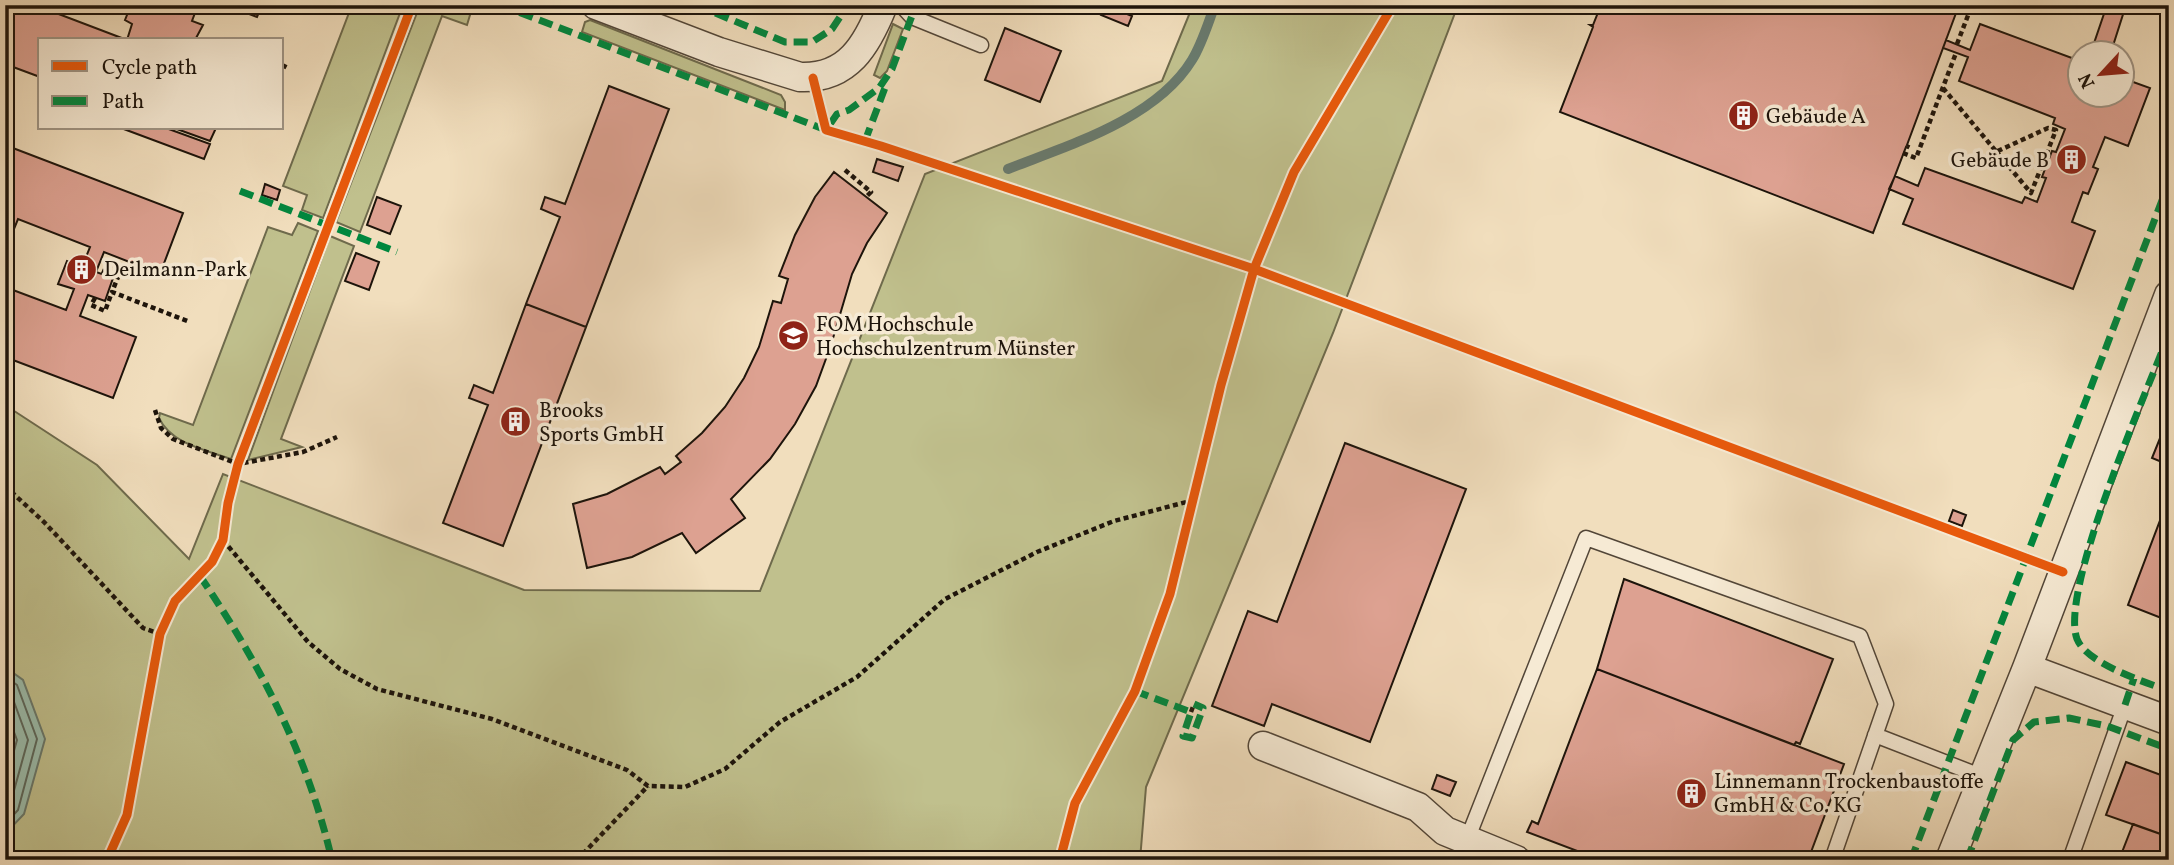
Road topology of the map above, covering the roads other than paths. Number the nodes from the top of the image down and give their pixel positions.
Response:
1 (596, 5) edge
2 (883, 5) edge
3 (901, 5) edge
4 (981, 45) dead end
5 (2169, 295) edge
6 (2027, 668) junction
7 (2125, 705) junction
8 (2169, 721) edge
9 (1875, 735) junction
10 (1264, 746) dead end
11 (1983, 777) junction
12 (1466, 840) junction
13 (1516, 860) edge
14 (1832, 860) edge
15 (1950, 860) edge
16 (2070, 860) edge

1 - 2 street
3 - 4 lane
5 - 6 street
6 - 7 street
6 - 11 street
7 - 8 street
7 - 16 lane
9 - 11 lane
9 - 12 lane
9 - 14 lane
10 - 12 street
11 - 15 street
12 - 13 street

